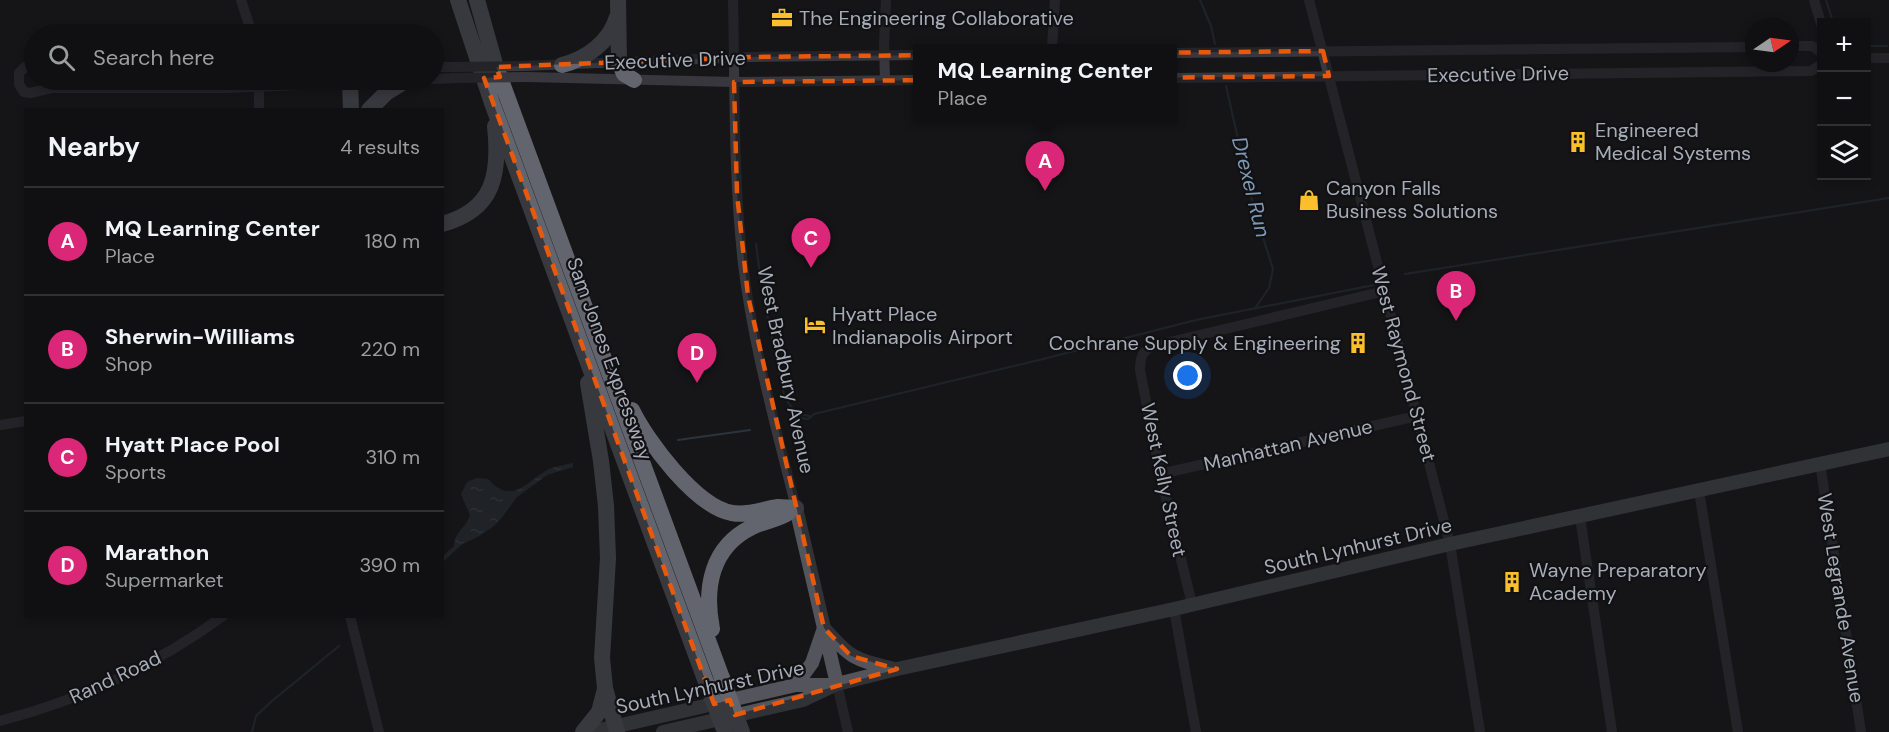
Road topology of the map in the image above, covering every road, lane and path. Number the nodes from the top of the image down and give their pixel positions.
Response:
1 (242, 0) edge
2 (458, 0) edge
3 (477, 0) edge
4 (485, 0) edge
5 (733, 0) edge
6 (886, 0) edge
7 (1055, 0) edge
8 (1309, 0) edge
9 (1814, 0) edge
10 (618, 5) edge
11 (1819, 18) edge
12 (484, 23) junction
13 (249, 24) edge
14 (1052, 44) edge
15 (1799, 46) edge
16 (1745, 47) edge
17 (1817, 50) edge
18 (1323, 51) junction
19 (1177, 53) edge
20 (884, 56) junction
21 (913, 56) edge
22 (734, 58) junction
23 (1871, 58) edge
24 (1889, 58) edge
25 (619, 62) junction
26 (562, 65) junction
27 (1817, 67) edge
28 (24, 68) edge
29 (444, 70) edge
30 (525, 72) junction
31 (452, 73) junction
32 (444, 76) edge
33 (1329, 76) junction
34 (1177, 78) edge
35 (634, 80) junction
36 (913, 80) edge
37 (885, 81) junction
38 (734, 82) junction
39 (43, 90) edge
40 (259, 90) edge
41 (350, 90) edge
42 (391, 90) edge
43 (492, 103) junction
44 (259, 108) edge
45 (351, 108) edge
46 (371, 108) edge
47 (444, 223) edge
48 (1385, 291) junction
49 (578, 332) junction
50 (600, 347) junction
51 (1417, 416) junction
52 (24, 422) edge
53 (0, 424) edge
54 (1889, 449) edge
55 (1820, 463) junction
56 (1161, 478) junction
57 (1699, 491) junction
58 (796, 508) junction
59 (1580, 517) junction
60 (1450, 544) junction
61 (1192, 604) junction
62 (1174, 609) junction
63 (220, 618) edge
64 (350, 618) edge
65 (824, 628) junction
66 (897, 669) junction
67 (714, 680) junction
68 (837, 684) junction
69 (796, 685) junction
70 (605, 688) junction
71 (0, 721) edge
72 (617, 729) edge
73 (379, 732) edge
74 (583, 732) edge
75 (591, 732) edge
76 (663, 732) edge
77 (725, 732) edge
78 (742, 732) edge
79 (849, 732) edge
80 (1196, 732) edge
81 (1480, 732) edge
82 (1612, 732) edge
83 (1738, 732) edge
84 (1861, 732) edge

1 - 13 street
2 - 43 highway, Sam Jones Expressway
3 - 12 highway, Sam Jones Expressway
4 - 12 highway
5 - 22 street, West Bradbury Avenue
6 - 20 street
7 - 14 street
8 - 18 street, West Raymond Street
9 - 11 street
10 - 25 highway
10 - 26 highway
12 - 50 highway, Sam Jones Expressway
15 - 17 street
16 - 18 street, Executive Drive
18 - 19 street, Executive Drive
18 - 33 street, West Raymond Street
20 - 21 street, Executive Drive
20 - 22 street, Executive Drive
20 - 37 street
22 - 25 street, Executive Drive
22 - 38 street, West Bradbury Avenue
23 - 24 street
25 - 26 street, Executive Drive
25 - 35 highway
26 - 30 street, Executive Drive
27 - 33 street, Executive Drive
28 - 39 street
29 - 31 street, Executive Drive
30 - 31 street, Executive Drive, bridge
30 - 35 street, Executive Drive
31 - 32 street, Executive Drive
33 - 34 street, Executive Drive
33 - 48 street, West Raymond Street
35 - 38 street, Executive Drive
36 - 37 street, Executive Drive
37 - 38 street, Executive Drive
38 - 58 street, West Bradbury Avenue
40 - 44 street
41 - 45 highway
42 - 46 highway
43 - 47 highway
43 - 49 highway, Sam Jones Expressway
48 - 51 street, West Raymond Street
48 - 56 street, West Kelly Street
49 - 67 highway, Sam Jones Expressway
49 - 70 highway
50 - 58 highway
50 - 67 highway, Sam Jones Expressway
51 - 56 street, Manhattan Avenue
51 - 60 street, West Raymond Street
52 - 53 street
54 - 55 main road, South Lynhurst Drive
55 - 57 main road, South Lynhurst Drive
55 - 84 street, West Legrande Avenue
56 - 61 street, West Kelly Street
57 - 59 main road, South Lynhurst Drive
57 - 83 street
58 - 65 main road, West Bradbury Avenue
58 - 67 highway
59 - 60 main road, South Lynhurst Drive
59 - 82 street
60 - 61 main road, South Lynhurst Drive
60 - 81 street, West Raymond Street
61 - 62 main road, South Lynhurst Drive
62 - 66 main road, South Lynhurst Drive
62 - 80 street
63 - 71 street, Rand Road
64 - 73 street
65 - 66 main road
65 - 68 main road, West Bradbury Avenue
65 - 69 main road
66 - 68 main road, South Lynhurst Drive
67 - 77 highway, Sam Jones Expressway, bridge
67 - 78 highway, Sam Jones Expressway, bridge
68 - 69 main road, South Lynhurst Drive
68 - 76 main road, South Lynhurst Drive
68 - 79 street
69 - 72 main road, South Lynhurst Drive
70 - 72 highway
70 - 74 highway
72 - 75 main road, South Lynhurst Drive

